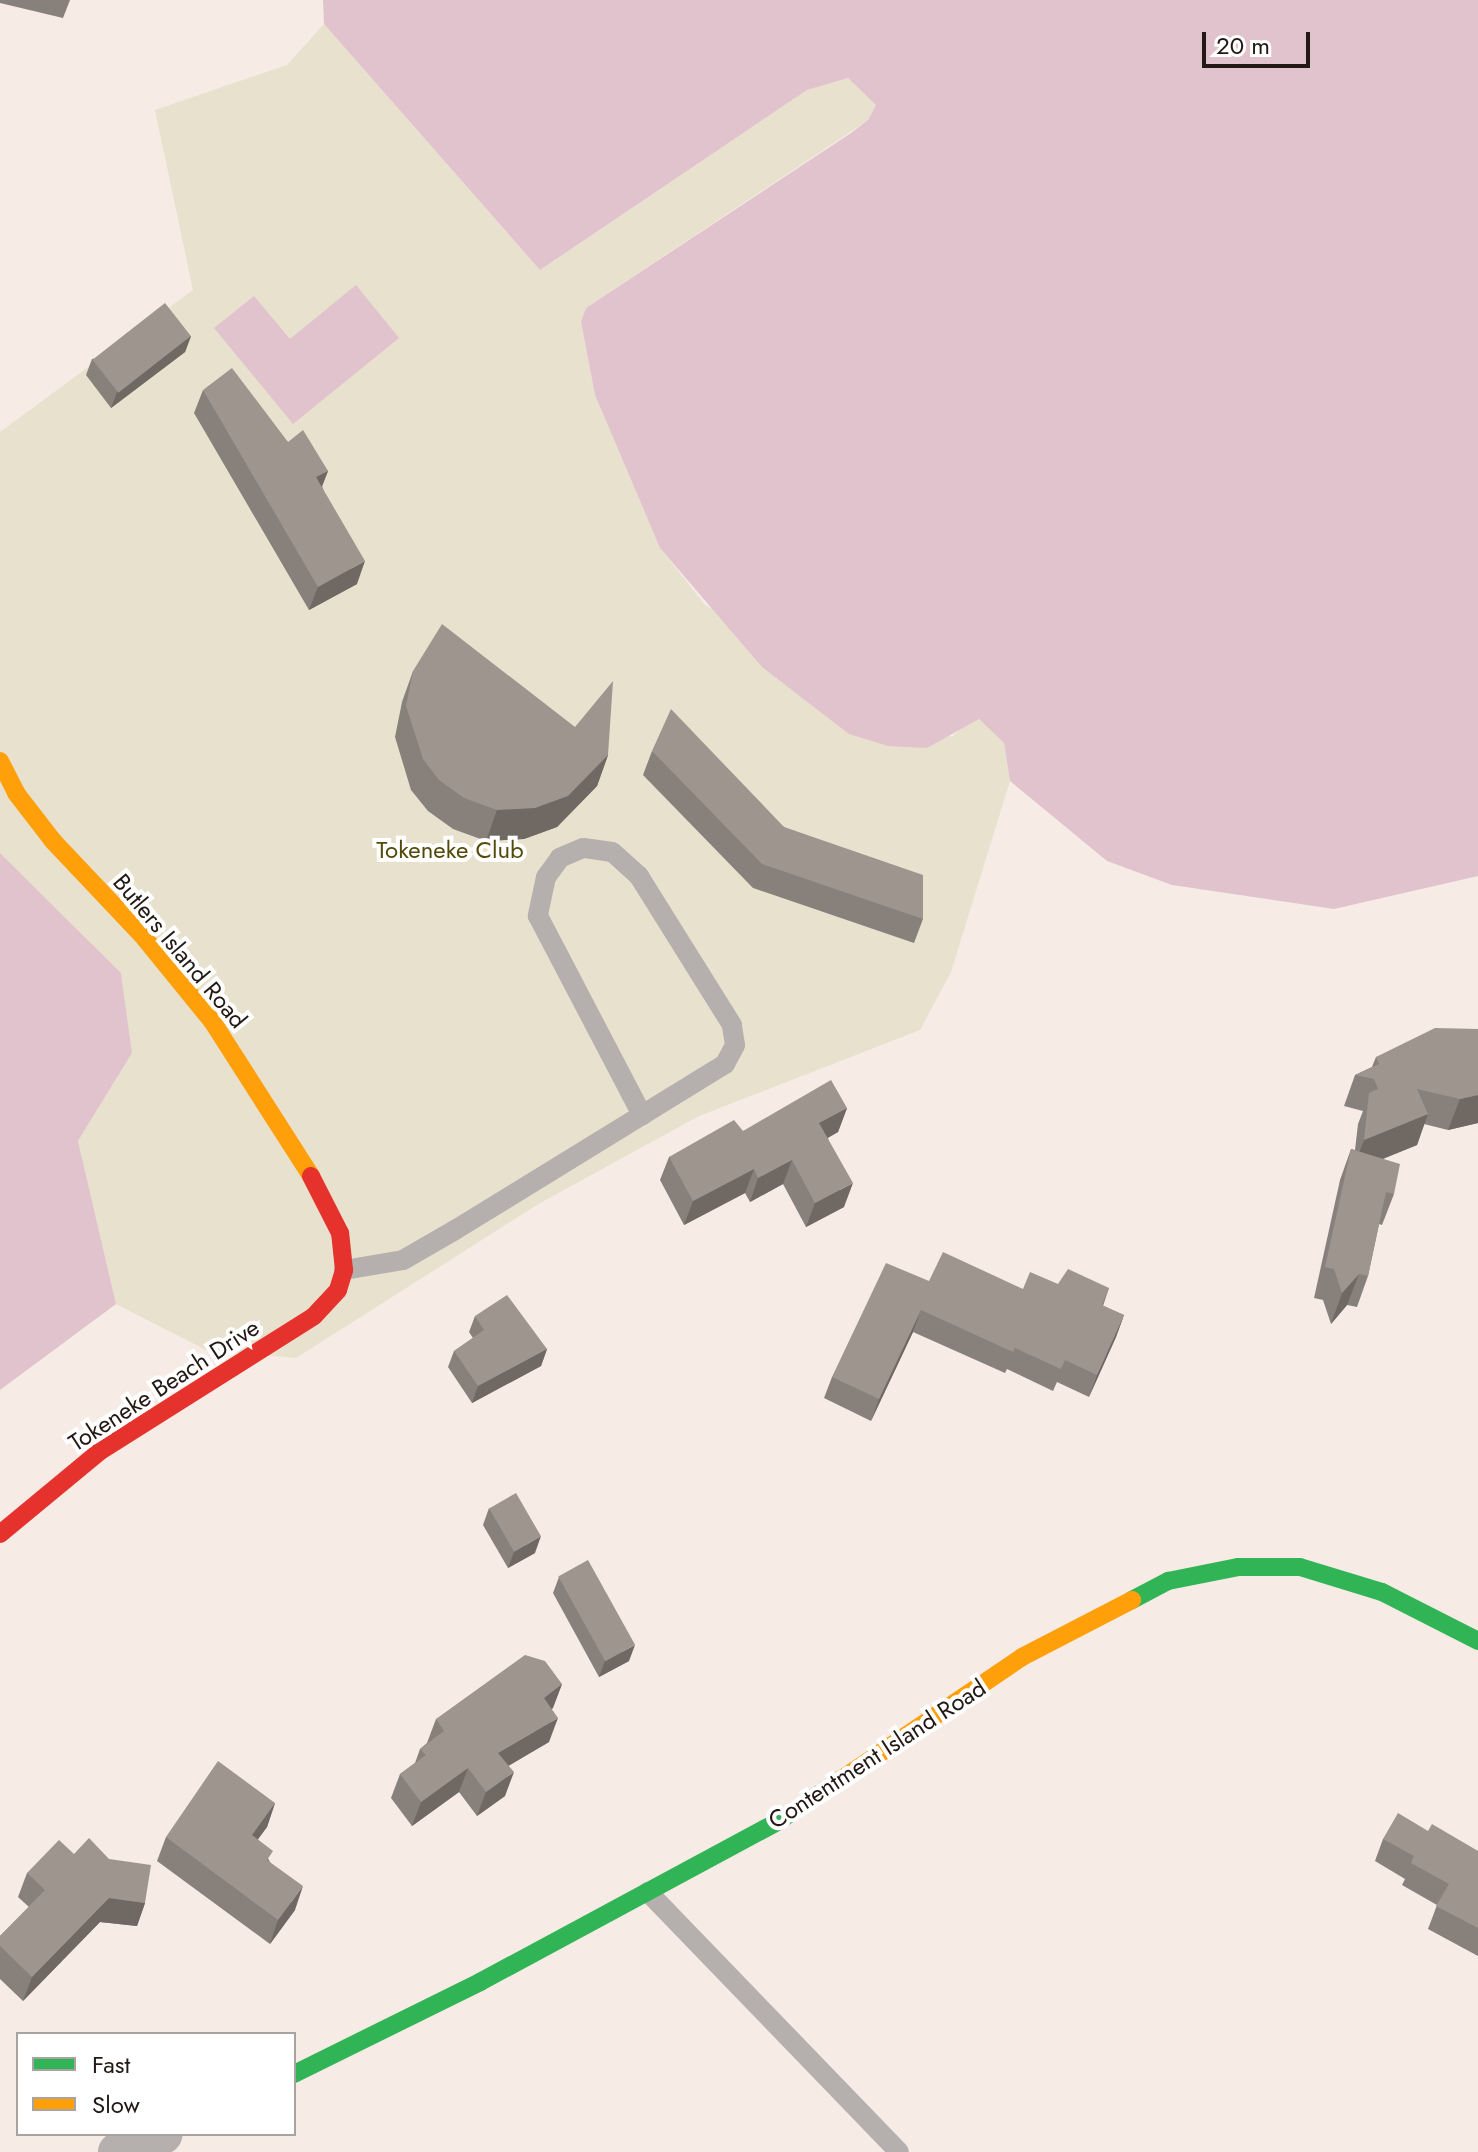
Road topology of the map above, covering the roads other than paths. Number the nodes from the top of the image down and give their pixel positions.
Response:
1 (0, 761) edge
2 (642, 1115) junction
3 (344, 1270) junction
4 (0, 1534) edge
5 (1478, 1641) edge
6 (648, 1892) junction
7 (296, 2073) edge
8 (158, 2136) edge
9 (118, 2152) edge
10 (899, 2152) edge

1 - 3 street, Butlers Island Road
2 - 2 lane
2 - 3 lane
3 - 4 street, Tokeneke Beach Drive
5 - 6 street, Contentment Island Road
6 - 7 street, Contentment Island Road
6 - 10 lane
8 - 9 street

